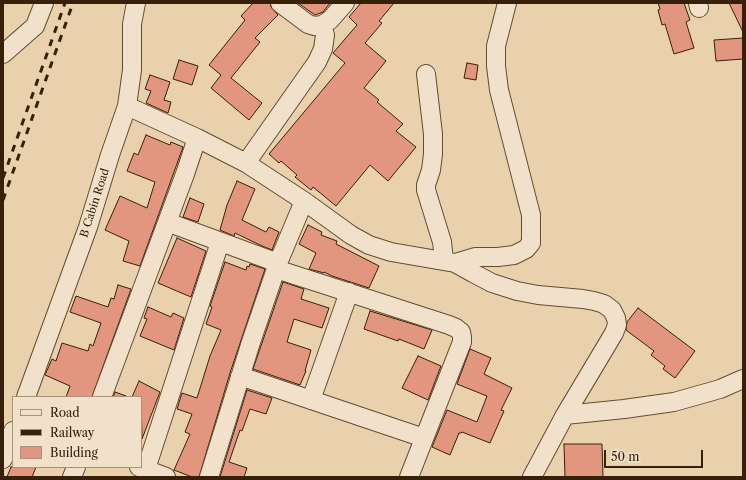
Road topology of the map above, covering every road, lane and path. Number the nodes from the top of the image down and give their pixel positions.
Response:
1 (44, 3) edge
2 (136, 3) edge
3 (280, 3) edge
4 (345, 3) edge
5 (507, 3) edge
6 (322, 25) junction
7 (3, 54) edge
8 (426, 74) dead end
9 (127, 106) junction
10 (197, 138) junction
11 (246, 163) junction
12 (304, 200) junction
13 (167, 222) junction
14 (220, 242) junction
15 (450, 262) junction
16 (277, 266) junction
17 (349, 292) junction
18 (240, 376) junction
19 (743, 379) edge
20 (26, 396) edge
21 (102, 396) edge
22 (311, 400) junction
23 (565, 415) junction
24 (12, 434) edge
25 (424, 438) junction
26 (3, 459) edge
27 (142, 468) edge
28 (166, 477) edge
29 (209, 477) edge
30 (409, 477) edge
31 (532, 477) edge

1 - 7 street
2 - 9 street, B Cabin Road
3 - 6 street
4 - 6 street
5 - 15 street
6 - 11 street
8 - 15 street
9 - 10 street
9 - 20 street, B Cabin Road
10 - 11 street
10 - 13 street
11 - 12 street
12 - 15 street
12 - 16 street
13 - 14 street
13 - 21 street
14 - 16 street
14 - 27 street
15 - 23 street
16 - 17 street
16 - 18 street
17 - 22 street
17 - 25 street
18 - 22 street
18 - 29 street
19 - 23 street
22 - 25 street
23 - 31 street
24 - 26 street
25 - 30 street
27 - 28 street

